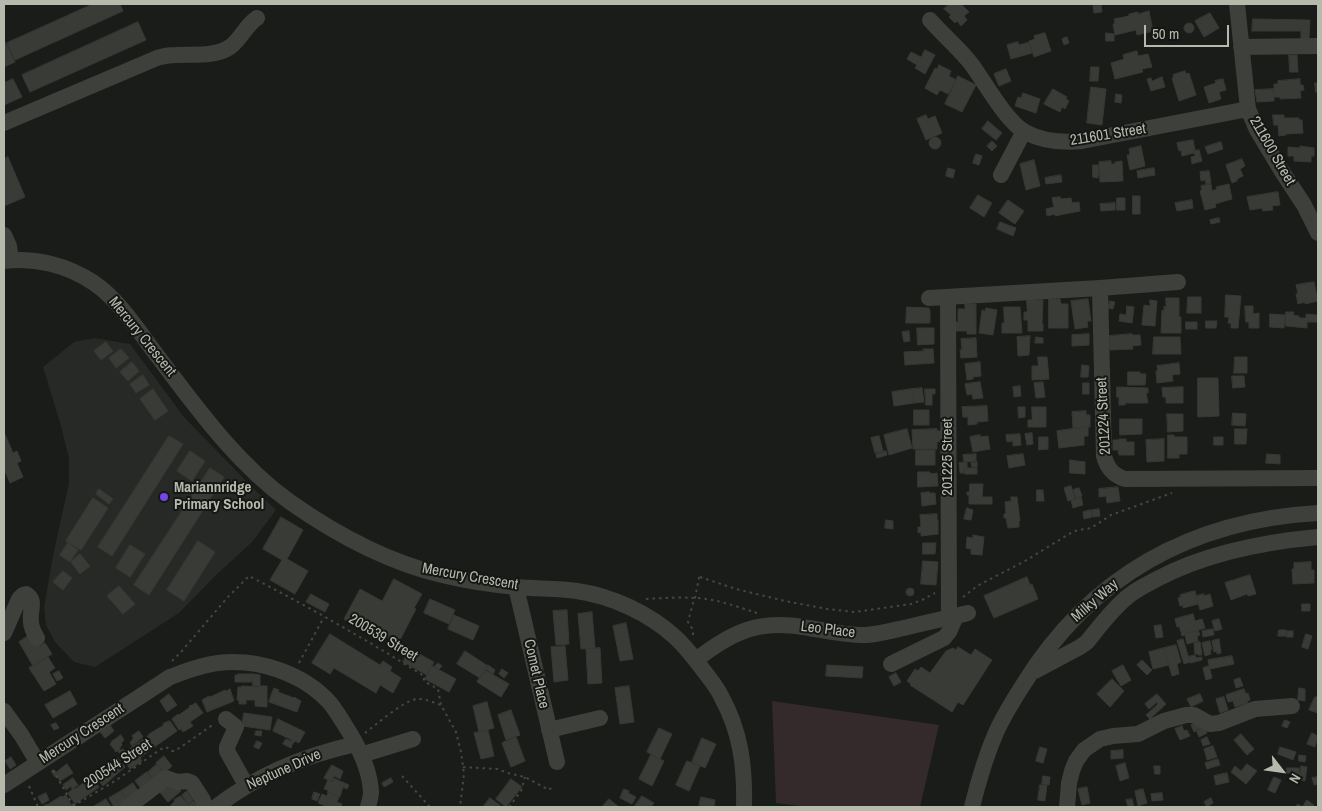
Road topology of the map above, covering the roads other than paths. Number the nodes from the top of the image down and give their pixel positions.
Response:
1 (1237, 4) edge
2 (256, 18) dead end
3 (930, 20) dead end
4 (1318, 46) edge
5 (1240, 47) junction
6 (1248, 109) junction
7 (4, 123) edge
8 (1024, 131) junction
9 (1000, 175) dead end
10 (1318, 233) edge
11 (4, 235) edge
12 (7, 260) edge
13 (1178, 282) dead end
14 (1100, 288) junction
15 (948, 297) junction
16 (928, 298) dead end
17 (1318, 478) edge
18 (1318, 512) edge
19 (1318, 537) edge
20 (516, 587) junction
21 (955, 613) junction
22 (4, 633) edge
23 (37, 638) dead end
24 (696, 660) junction
25 (891, 664) dead end
26 (1031, 673) junction
27 (1292, 706) dead end
28 (4, 710) edge
29 (600, 718) dead end
30 (226, 719) road end
31 (550, 730) junction
32 (413, 739) dead end
33 (357, 747) junction
34 (42, 761) junction
35 (557, 762) dead end
36 (4, 785) edge
37 (246, 785) junction
38 (128, 807) edge
39 (204, 807) edge
40 (216, 807) edge
41 (368, 807) edge
42 (744, 807) edge
43 (972, 807) edge
44 (1067, 807) edge

1 - 5 street, 211600 Street
2 - 7 street
3 - 8 street, 211601 Street
4 - 5 street
5 - 6 street, 211600 Street
6 - 8 street, 211601 Street
6 - 10 street, 211600 Street
8 - 9 street
11 - 12 street
12 - 20 street, Mercury Crescent
13 - 14 street
14 - 15 street
14 - 17 street, 201224 Street
15 - 16 street
15 - 21 street, 201225 Street
18 - 26 street, Milky Way
19 - 26 street
20 - 24 street, Mercury Crescent
20 - 31 street, Comet Place
21 - 24 street, Leo Place
21 - 25 street
22 - 23 street
24 - 42 street, Mercury Crescent
26 - 43 street, Milky Way
27 - 44 street
28 - 34 street
29 - 31 street
30 - 37 street
31 - 35 street, Comet Place
32 - 33 street, Neptune Drive
33 - 34 street, Mercury Crescent
33 - 37 street, Neptune Drive
33 - 41 street, Mercury Crescent
34 - 36 street, Mercury Crescent
37 - 40 street, Neptune Drive
38 - 39 street

